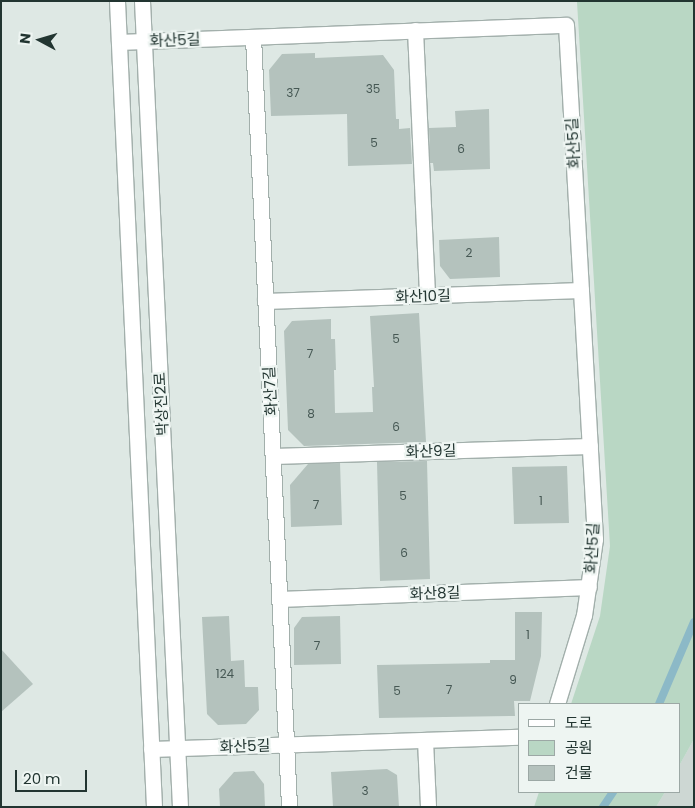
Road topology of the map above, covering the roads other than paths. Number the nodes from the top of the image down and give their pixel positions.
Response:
1 (117, 1) edge
2 (142, 1) edge
3 (414, 30) junction
4 (253, 36) junction
5 (144, 41) junction
6 (119, 42) junction
7 (581, 290) junction
8 (427, 296) junction
9 (265, 301) junction
10 (590, 446) junction
11 (273, 456) junction
12 (589, 587) junction
13 (280, 599) junction
14 (557, 703) edge
15 (518, 737) edge
16 (425, 740) junction
17 (287, 745) junction
18 (177, 748) junction
19 (151, 749) junction
20 (154, 807) edge
21 (180, 807) edge
22 (289, 807) edge
23 (428, 807) edge

1 - 6 street, 박상진2로
2 - 5 street, 박상진2로
3 - 4 street, 화산5길
3 - 7 street, 화산5길
3 - 8 street
4 - 5 street, 화산5길
4 - 9 street, 화산7길
5 - 6 street, 화산5길
5 - 18 street, 박상진2로
6 - 19 street, 박상진2로
7 - 8 street, 화산10길
7 - 10 street, 화산5길
8 - 9 street, 화산10길
9 - 11 street, 화산7길
10 - 11 street, 화산9길
10 - 12 street, 화산5길
11 - 13 street, 화산7길
12 - 13 street, 화산8길
12 - 14 street, 화산5길
13 - 17 street, 화산7길
15 - 16 street, 화산5길
16 - 17 street, 화산5길
16 - 23 street
17 - 18 street, 화산5길
17 - 22 street, 화산7길
18 - 19 street, 화산5길
18 - 21 street, 박상진2로
19 - 20 street, 박상진2로

